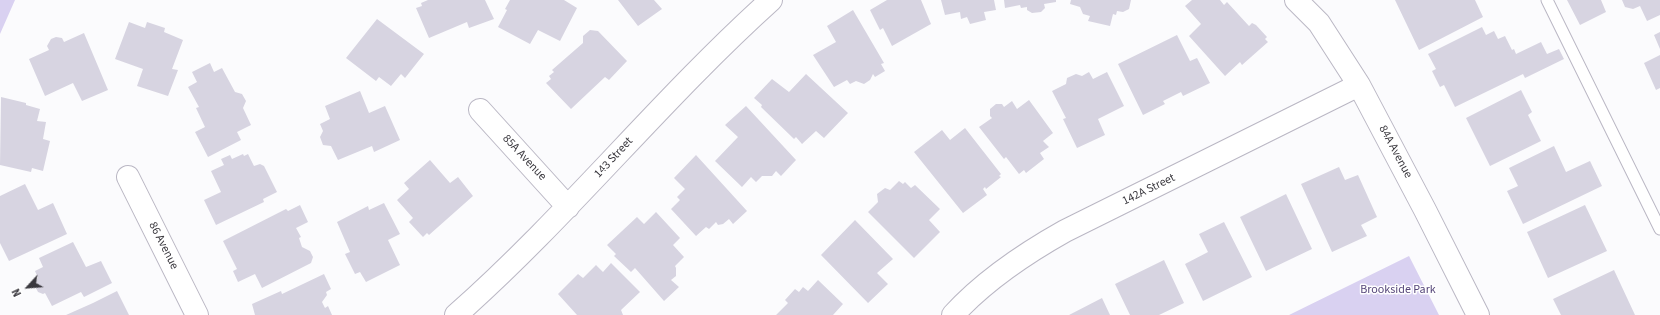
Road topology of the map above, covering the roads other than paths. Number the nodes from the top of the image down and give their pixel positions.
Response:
1 (771, 0) edge
2 (1296, 0) edge
3 (1547, 0) edge
4 (1359, 85) junction
5 (480, 110) dead end
6 (128, 177) dead end
7 (568, 206) junction
8 (1660, 229) edge
9 (197, 315) edge
10 (456, 315) edge
11 (953, 315) edge
12 (1478, 315) edge

1 - 7 street, 143 Street
2 - 4 street, 84A Avenue
3 - 8 lane
4 - 11 street, 142A Street
4 - 12 street, 84A Avenue
5 - 7 street, 85A Avenue
6 - 9 street, 86 Avenue
7 - 10 street, 143 Street

